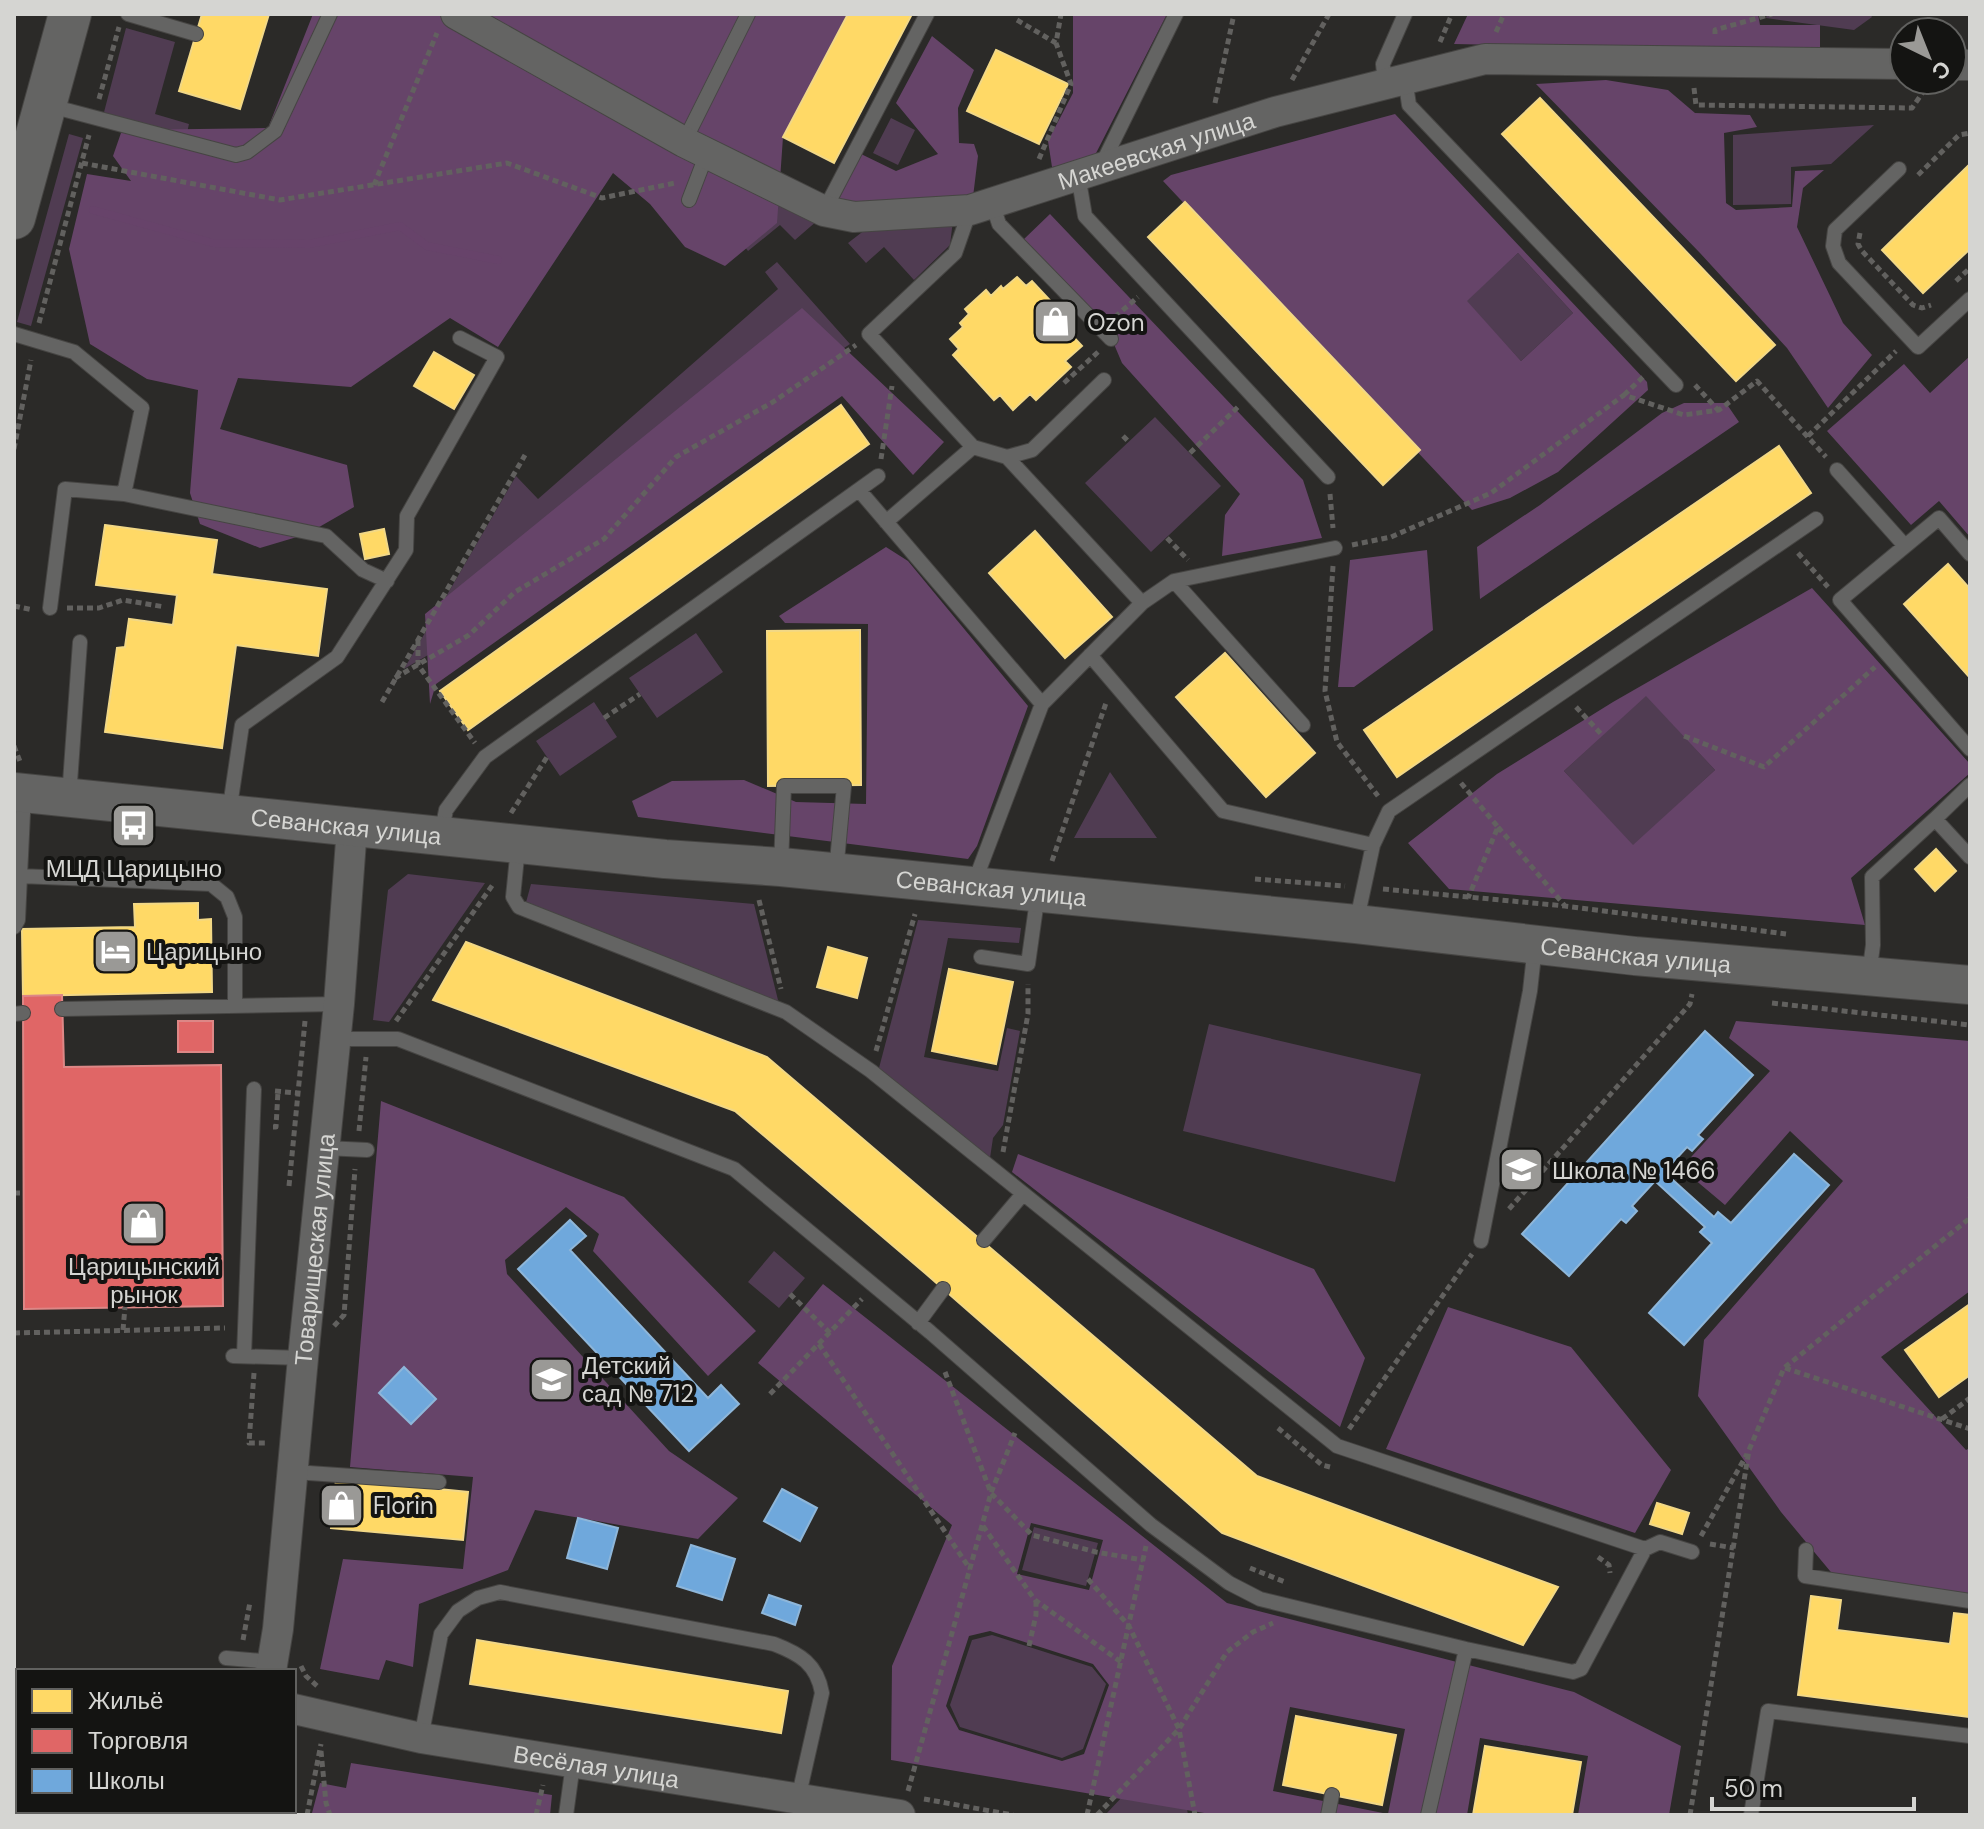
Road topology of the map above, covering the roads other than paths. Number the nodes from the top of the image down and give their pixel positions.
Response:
1 (70, 14) edge
2 (125, 14) edge
3 (330, 14) edge
4 (748, 14) edge
5 (927, 14) edge
6 (1176, 14) edge
7 (1405, 14) edge
8 (448, 21) edge
9 (196, 34) dead end
10 (1888, 65) edge
11 (1395, 80) junction
12 (43, 104) junction
13 (695, 148) junction
14 (1899, 169) dead end
15 (1089, 172) junction
16 (689, 200) dead end
17 (981, 206) junction
18 (14, 218) edge
19 (836, 218) junction
20 (1970, 299) edge
21 (14, 334) edge
22 (1106, 334) road end
23 (460, 338) dead end
24 (1104, 380) dead end
25 (1676, 385) dead end
26 (973, 447) junction
27 (1007, 457) junction
28 (1837, 470) road end
29 (878, 476) road end
30 (1328, 477) road end
31 (859, 490) junction
32 (124, 494) junction
33 (1816, 519) dead end
34 (886, 522) junction
35 (1905, 546) junction
36 (1335, 548) road end
37 (1970, 554) edge
38 (387, 581) junction
39 (1174, 581) junction
40 (1142, 603) junction
41 (50, 608) dead end
42 (80, 642) dead end
43 (1090, 655) junction
44 (1042, 704) junction
45 (1303, 725) dead end
46 (1970, 749) edge
47 (20, 783) edge
48 (1970, 785) edge
49 (69, 798) junction
50 (229, 815) junction
51 (1935, 819) junction
52 (352, 827) junction
53 (513, 830) junction
54 (441, 835) junction
55 (1373, 845) junction
56 (1970, 857) edge
57 (781, 867) junction
58 (836, 872) junction
59 (20, 876) junction
60 (1049, 878) junction
61 (973, 886) junction
62 (1356, 924) junction
63 (14, 927) edge
64 (1535, 946) junction
65 (981, 957) dead end
66 (1869, 978) junction
67 (1970, 985) edge
68 (339, 1004) junction
69 (235, 1006) junction
70 (62, 1009) dead end
71 (336, 1039) junction
72 (254, 1089) dead end
73 (325, 1148) junction
74 (367, 1150) dead end
75 (1022, 1195) junction
76 (984, 1240) dead end
77 (1481, 1241) road end
78 (943, 1289) dead end
79 (924, 1328) junction
80 (303, 1358) junction
81 (294, 1472) junction
82 (439, 1482) dead end
83 (1645, 1549) junction
84 (1806, 1550) dead end
85 (1692, 1552) dead end
86 (1970, 1601) edge
87 (1466, 1649) junction
88 (226, 1658) dead end
89 (272, 1667) edge
90 (296, 1709) edge
91 (1970, 1736) edge
92 (421, 1738) junction
93 (573, 1764) junction
94 (1332, 1795) dead end
95 (798, 1799) junction
96 (904, 1806) edge
97 (566, 1815) edge
98 (1328, 1815) edge
99 (1428, 1815) edge
100 (1751, 1815) edge

1 - 12 main road
2 - 9 lane
3 - 12 lane
4 - 13 lane
5 - 19 lane
6 - 15 lane
7 - 11 lane
8 - 13 street, Макеевская улица
10 - 11 street, Макеевская улица
11 - 15 street, Макеевская улица
11 - 25 lane
12 - 18 main road
13 - 16 lane
13 - 19 street, Макеевская улица
14 - 20 lane
15 - 17 street, Макеевская улица
15 - 30 lane
17 - 19 street, Макеевская улица
17 - 22 lane
17 - 26 lane
21 - 32 lane
23 - 38 lane
24 - 27 lane
26 - 27 lane
26 - 34 lane
27 - 40 lane
28 - 35 lane
29 - 31 lane
31 - 34 lane
31 - 54 lane
32 - 38 lane
32 - 41 lane
33 - 55 lane
34 - 44 lane
35 - 37 lane
35 - 46 lane
36 - 39 lane
38 - 50 lane
39 - 40 lane
39 - 45 lane
40 - 43 lane
42 - 49 lane
43 - 44 lane
43 - 55 lane
44 - 61 lane
47 - 49 street, Севанская улица
47 - 59 lane
48 - 51 lane
49 - 50 street, Севанская улица
50 - 52 street, Севанская улица
51 - 56 lane
51 - 66 lane
52 - 54 street, Севанская улица
52 - 68 street, Товарищеская улица
53 - 54 street, Севанская улица
53 - 57 street, Севанская улица
53 - 75 lane
55 - 62 lane
57 - 58 street, Севанская улица
57 - 58 lane
58 - 61 street, Севанская улица
59 - 63 lane
59 - 69 lane
60 - 61 street, Севанская улица
60 - 62 street, Севанская улица
60 - 65 lane
62 - 64 street, Севанская улица
64 - 66 street, Севанская улица
64 - 77 lane
66 - 67 street, Севанская улица
68 - 69 lane
68 - 71 street, Товарищеская улица
69 - 70 lane
71 - 73 street, Товарищеская улица
71 - 79 lane
72 - 80 lane
73 - 74 lane
73 - 80 street, Товарищеская улица
75 - 76 lane
75 - 83 lane
78 - 79 lane
79 - 87 lane
80 - 81 street, Товарищеская улица
81 - 82 lane
81 - 89 street, Товарищеская улица
83 - 85 lane
83 - 87 lane
84 - 86 lane
87 - 99 lane
88 - 89 lane
90 - 92 street, Весёлая улица
91 - 100 lane
92 - 93 street, Весёлая улица
92 - 95 lane
93 - 95 street, Весёлая улица
93 - 97 lane
94 - 98 lane
95 - 96 street, Весёлая улица

